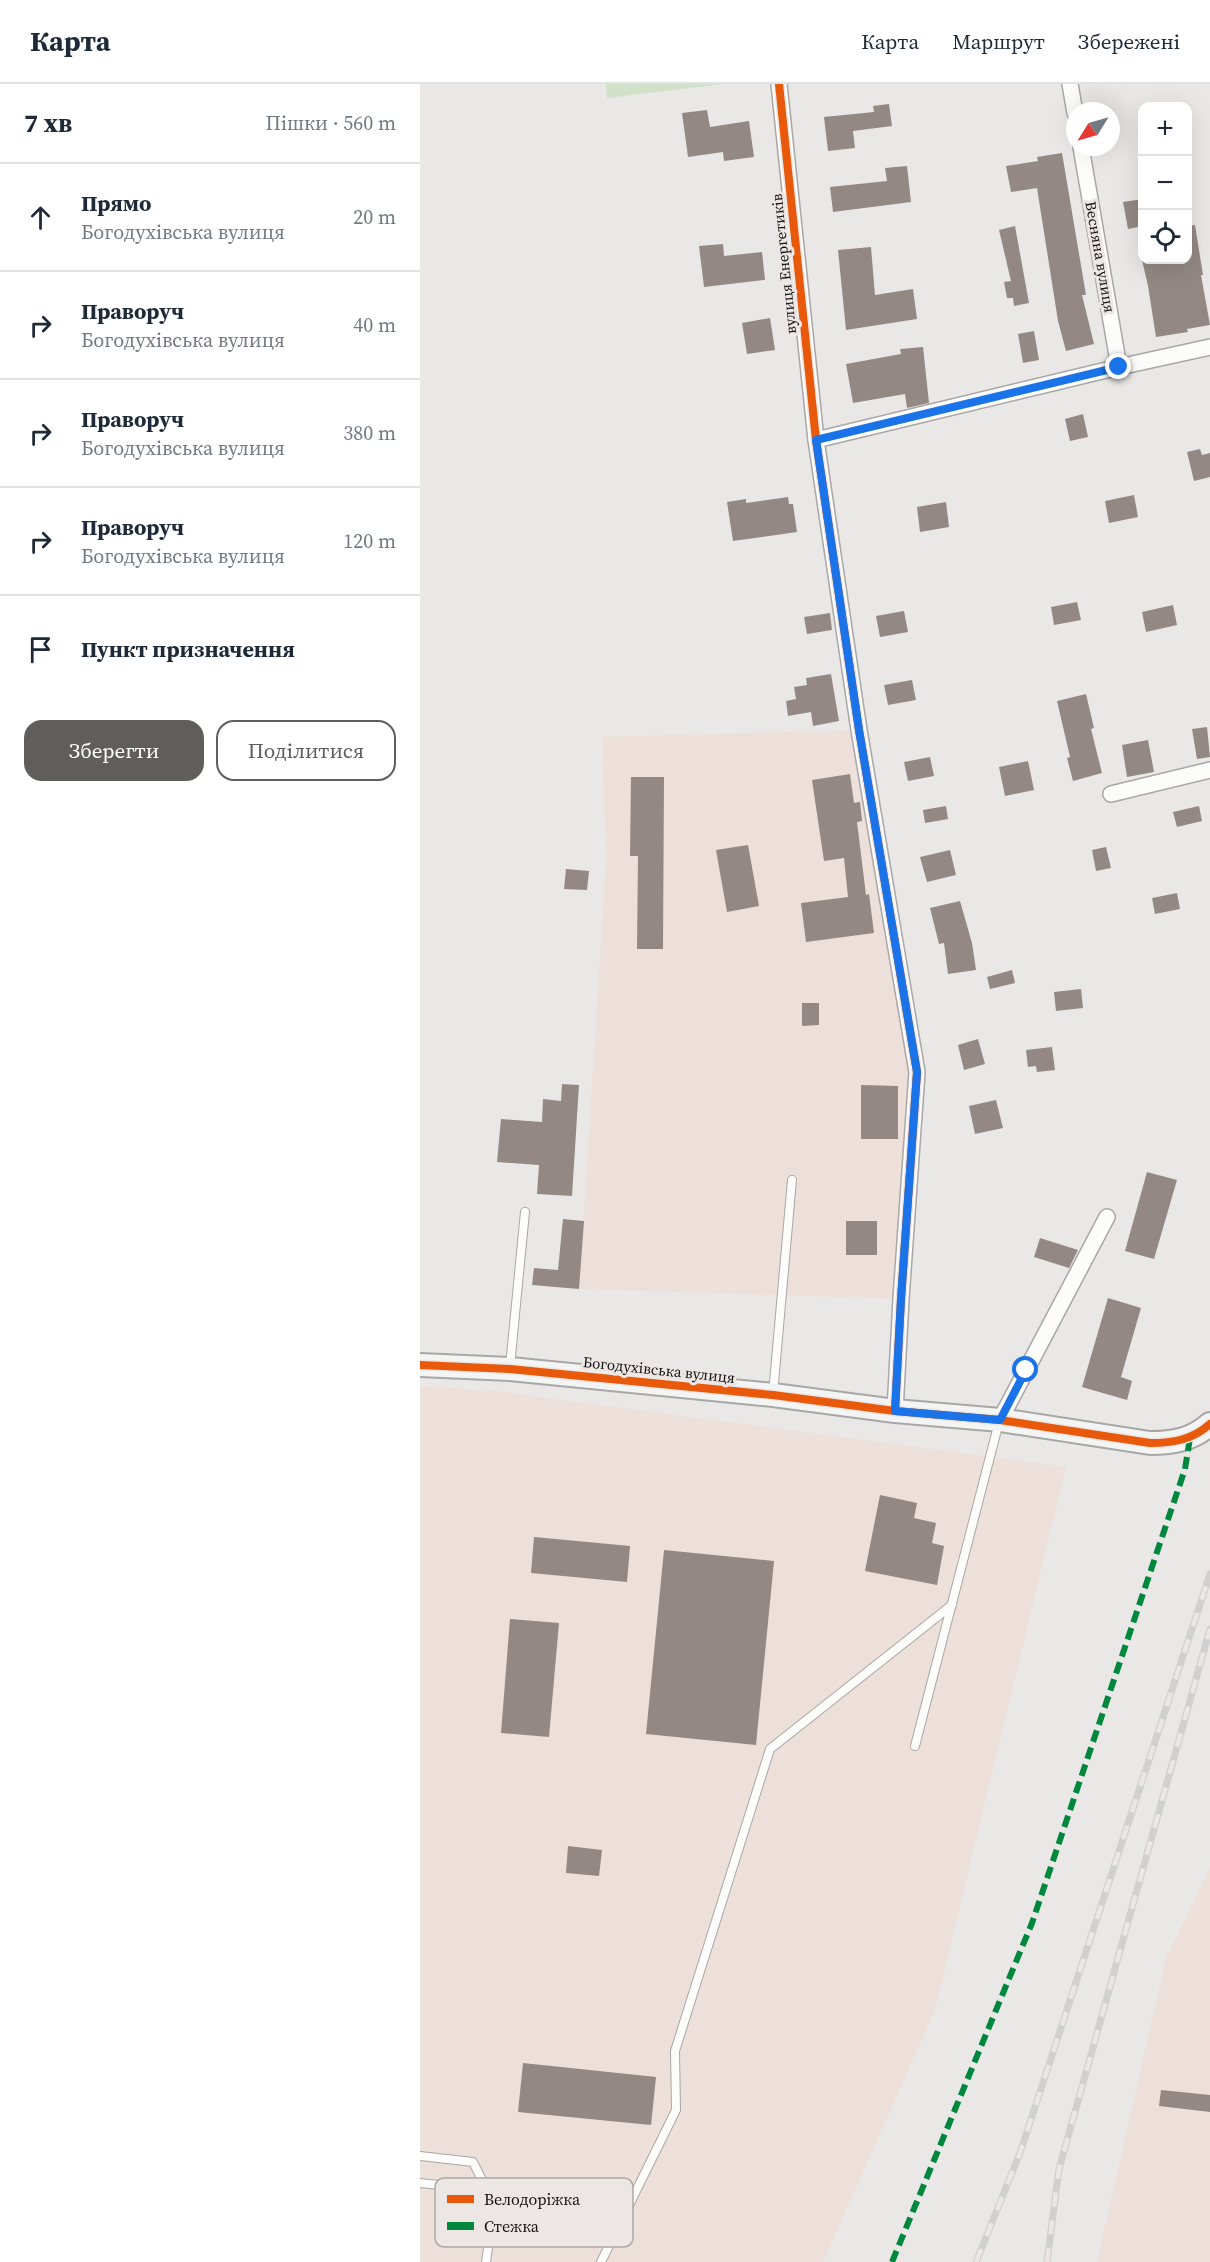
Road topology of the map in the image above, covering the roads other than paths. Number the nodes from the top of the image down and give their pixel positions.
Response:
1 (778, 84) edge
2 (1070, 84) edge
3 (1073, 102) edge
4 (1083, 156) edge
5 (1210, 347) edge
6 (1119, 367) junction
7 (816, 440) junction
8 (1210, 770) edge
9 (1111, 794) dead end
10 (792, 1180) dead end
11 (525, 1212) dead end
12 (1107, 1218) dead end
13 (420, 1365) edge
14 (510, 1370) junction
15 (773, 1395) junction
16 (895, 1411) junction
17 (1000, 1420) junction
18 (1210, 1424) edge
19 (952, 1605) junction
20 (915, 1746) dead end
21 (420, 2156) edge
22 (481, 2178) edge
23 (420, 2183) edge
24 (435, 2185) edge
25 (633, 2197) edge
26 (488, 2247) edge
27 (608, 2247) edge
28 (486, 2262) edge
29 (601, 2262) edge

1 - 7 street, вулиця Енергетиків
2 - 3 street
4 - 6 street, Весняна вулиця
5 - 6 street
6 - 7 street
7 - 16 street
8 - 9 street
10 - 15 lane
11 - 14 lane
12 - 17 street
13 - 14 street, Богодухівська вулиця
14 - 15 street, Богодухівська вулиця
15 - 16 street, Богодухівська вулиця
16 - 17 street, Богодухівська вулиця
17 - 18 street, Богодухівська вулиця
17 - 19 lane
19 - 20 lane
19 - 25 lane
21 - 22 lane
23 - 24 lane
26 - 28 lane
27 - 29 lane

